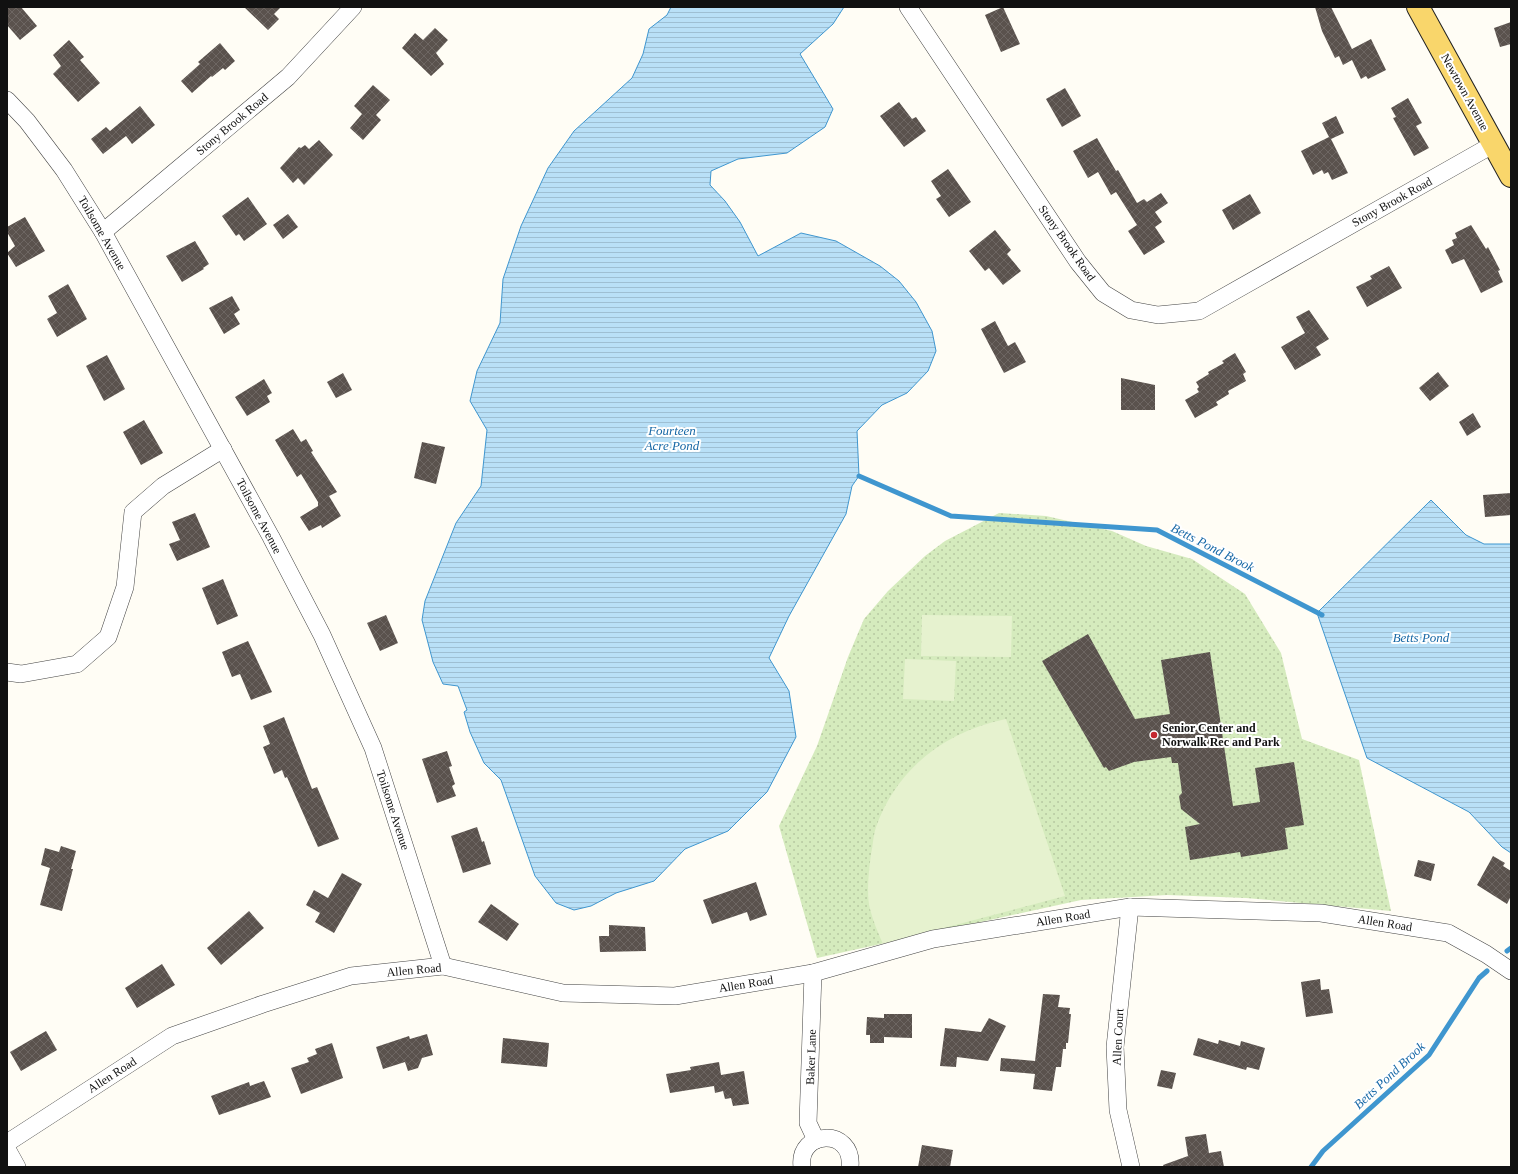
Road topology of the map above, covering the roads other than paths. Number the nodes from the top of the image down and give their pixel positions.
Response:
1 (353, 7) edge
2 (908, 7) edge
3 (1418, 7) edge
4 (7, 100) edge
5 (1494, 144) junction
6 (1511, 176) edge
7 (103, 232) junction
8 (223, 449) junction
9 (7, 672) edge
10 (1130, 907) junction
11 (443, 966) junction
12 (1511, 971) edge
13 (813, 973) junction
14 (816, 1140) junction
15 (7, 1143) edge
16 (7, 1150) edge
17 (17, 1167) edge
18 (802, 1167) edge
19 (850, 1167) edge
20 (1131, 1167) edge

1 - 7 street, Stony Brook Road
2 - 5 street, Stony Brook Road
3 - 5 main road, Newtown Avenue
4 - 7 street, Toilsome Avenue
5 - 6 main road, Newtown Avenue
7 - 8 street, Toilsome Avenue
8 - 9 street
8 - 11 street, Toilsome Avenue
10 - 12 street, Allen Road
10 - 13 street, Allen Road
10 - 20 street, Allen Court
11 - 13 street, Allen Road
11 - 15 street, Allen Road
13 - 14 street, Baker Lane
14 - 18 street
14 - 19 street
16 - 17 street

